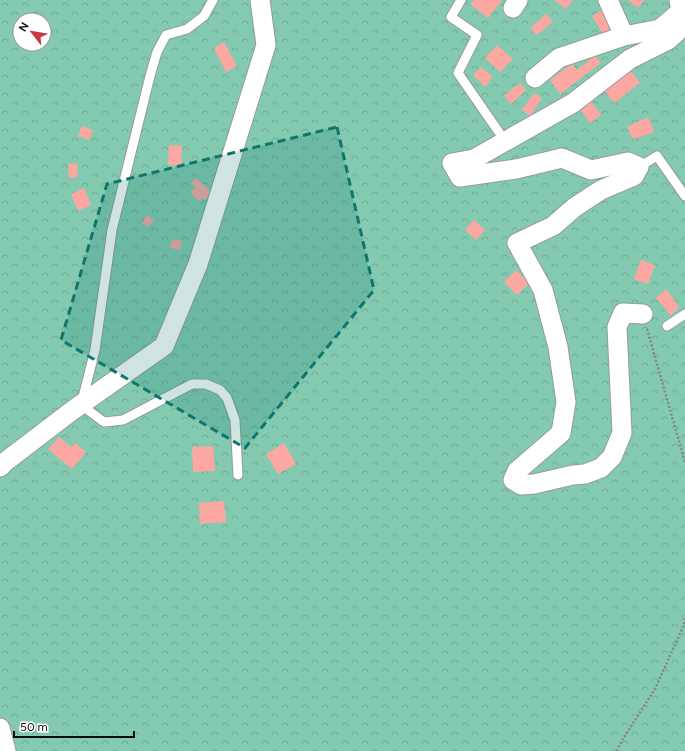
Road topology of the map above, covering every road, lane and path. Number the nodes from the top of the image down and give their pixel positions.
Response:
1 (213, 0) edge
2 (260, 0) edge
3 (461, 0) edge
4 (608, 0) edge
5 (680, 6) edge
6 (624, 36) junction
7 (535, 78) dead end
8 (505, 141) junction
9 (639, 167) junction
10 (685, 196) edge
11 (643, 314) joint
12 (685, 314) edge
13 (667, 326) dead end
14 (81, 405) junction
15 (685, 462) edge
16 (0, 467) edge
17 (238, 475) dead end
18 (685, 617) edge
19 (0, 728) edge
20 (6, 751) edge
21 (617, 751) edge

1 - 14 lane
2 - 14 street
3 - 8 lane
4 - 6 street
5 - 6 street
5 - 8 street
6 - 7 street
8 - 9 street
9 - 10 lane
9 - 11 street
11 - 15 path
12 - 13 lane
14 - 16 street
14 - 17 lane
18 - 21 path
19 - 20 street

